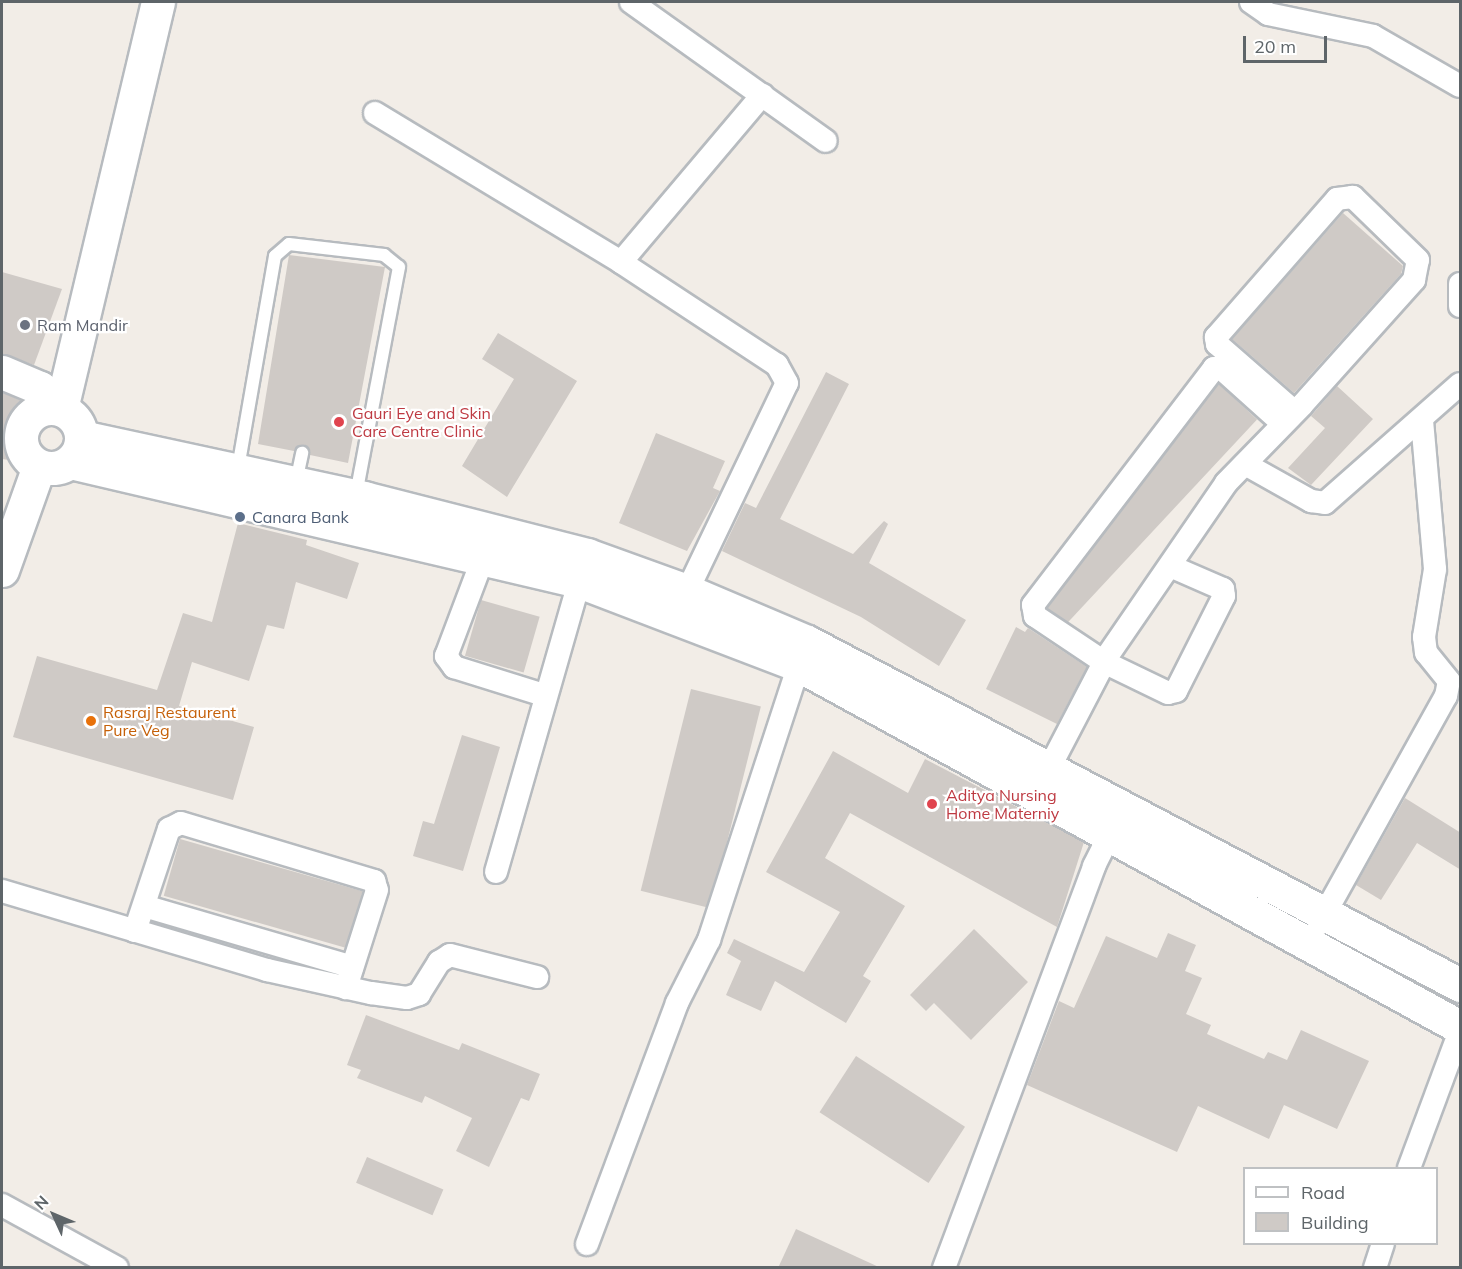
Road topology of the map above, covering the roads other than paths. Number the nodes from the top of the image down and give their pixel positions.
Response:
1 (158, 2) edge
2 (631, 2) edge
3 (1251, 2) edge
4 (1461, 86) edge
5 (762, 95) junction
6 (375, 113) dead end
7 (826, 141) dead end
8 (621, 262) junction
9 (1461, 284) edge
10 (1461, 306) edge
11 (2, 372) edge
12 (1461, 384) edge
13 (61, 409) junction
14 (1289, 418) junction
15 (1422, 420) junction
16 (64, 455) junction
17 (1245, 464) junction
18 (234, 484) junction
19 (352, 510) junction
20 (489, 544) junction
21 (1170, 566) junction
22 (583, 568) junction
23 (2, 570) edge
24 (681, 604) junction
25 (803, 653) junction
26 (1104, 662) junction
27 (544, 694) junction
28 (1042, 781) junction
29 (1116, 820) junction
30 (496, 872) dead end
31 (2, 891) edge
32 (144, 906) junction
33 (1328, 912) junction
34 (135, 931) junction
35 (1304, 942) junction
36 (349, 977) junction
37 (537, 977) dead end
38 (1461, 985) edge
39 (1461, 1026) edge
40 (1461, 1031) edge
41 (1408, 1167) edge
42 (2, 1205) edge
43 (588, 1244) dead end
44 (1383, 1245) edge
45 (117, 1268) edge
46 (944, 1268) edge
47 (1375, 1268) edge

1 - 13 street
2 - 5 street
3 - 4 street
5 - 7 street
5 - 8 street
6 - 8 street
8 - 24 street
9 - 10 street
11 - 13 street
12 - 15 street
13 - 16 street
13 - 16 street
14 - 14 street
14 - 17 street
14 - 26 street
15 - 17 street
15 - 33 street
16 - 18 street
16 - 23 street
17 - 21 street
18 - 19 street
18 - 19 lane
19 - 20 street
20 - 22 street
20 - 27 street
21 - 26 street
21 - 26 street
22 - 24 street
22 - 27 street
24 - 25 street
25 - 28 street
25 - 43 street
26 - 28 street
27 - 30 street
28 - 29 street
29 - 33 street
29 - 35 street
29 - 46 street
31 - 34 street
32 - 34 street
32 - 36 street
32 - 36 street
33 - 35 street
33 - 38 street
34 - 36 street
35 - 39 street
36 - 37 street
40 - 41 street
42 - 45 street
44 - 47 street

